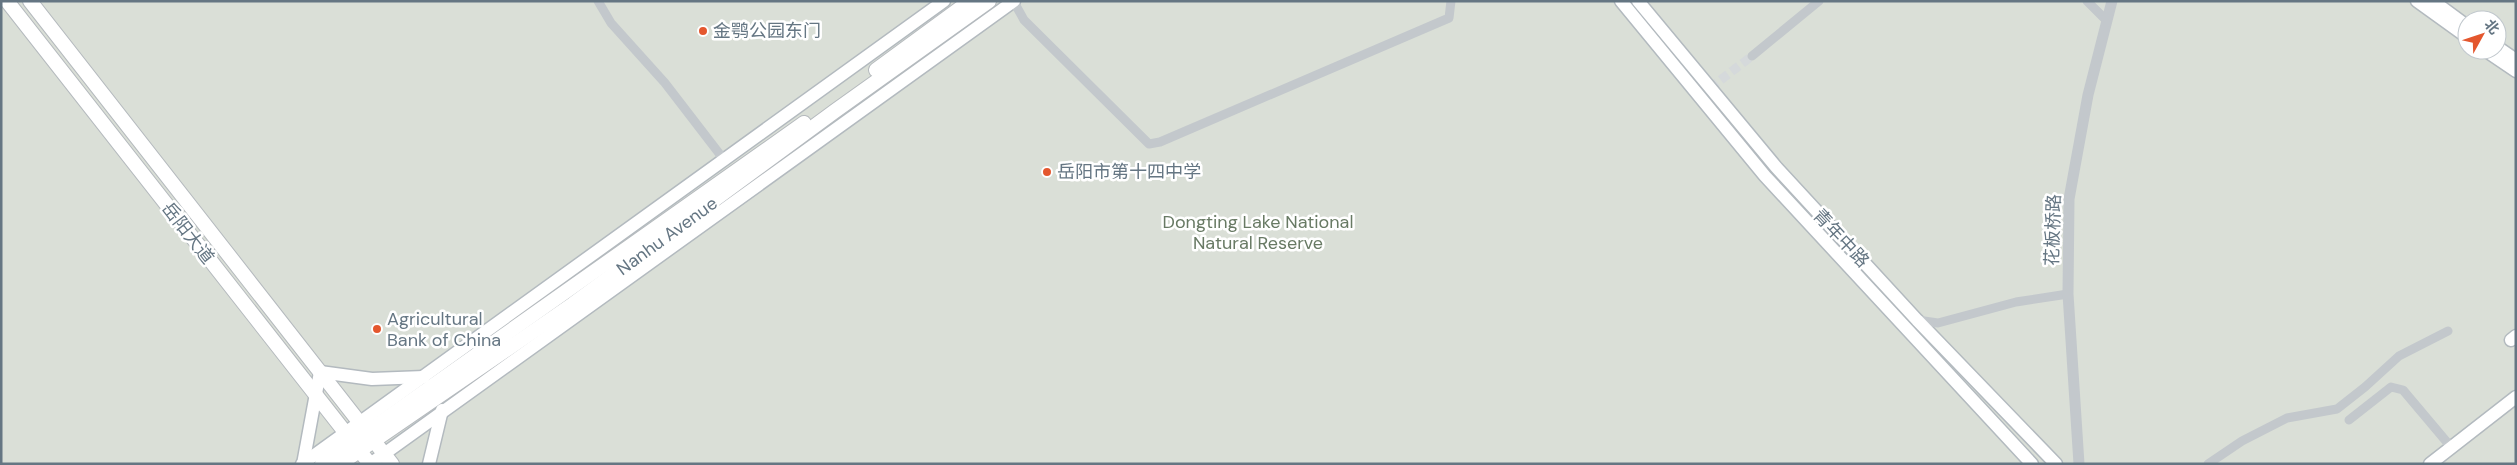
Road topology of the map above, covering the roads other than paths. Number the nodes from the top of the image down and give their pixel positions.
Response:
1 (7, 1) edge
2 (30, 1) edge
3 (598, 1) edge
4 (944, 1) edge
5 (970, 1) edge
6 (989, 1) edge
7 (1014, 1) edge
8 (1451, 1) edge
9 (1621, 1) edge
10 (1638, 1) edge
11 (1819, 1) edge
12 (2087, 1) edge
13 (2112, 1) edge
14 (2417, 1) edge
15 (2433, 1) edge
16 (2457, 19) edge
17 (2107, 21) junction
18 (2457, 30) edge
19 (1752, 56) tunnel mouth
20 (2500, 60) edge
21 (2516, 71) edge
22 (725, 161) junction
23 (2068, 294) junction
24 (1917, 320) junction
25 (2448, 331) dead end
26 (320, 372) junction
27 (424, 377) junction
28 (448, 382) junction
29 (316, 395) junction
30 (2516, 397) edge
31 (442, 412) junction
32 (2349, 420) dead end
33 (367, 432) junction
34 (352, 442) junction
35 (2451, 447) junction
36 (388, 459) edge
37 (303, 464) edge
38 (322, 464) edge
39 (340, 464) edge
40 (370, 464) edge
41 (429, 464) edge
42 (2032, 464) edge
43 (2056, 464) edge
44 (2080, 464) edge
45 (2208, 464) edge
46 (2430, 464) edge

1 - 29 main road, 岳阳大道
2 - 26 main road, 岳阳大道
3 - 22 street
4 - 22 main road
5 - 28 main road, Nanhu Avenue
6 - 28 main road, Nanhu Avenue
7 - 8 street
7 - 31 main road
9 - 42 main road, 青年中路
10 - 24 main road, 青年中路
11 - 19 street
12 - 17 street
13 - 17 street, 花板桥路
14 - 18 main road
15 - 16 main road
17 - 23 street, 花板桥路
20 - 21 main road
22 - 27 main road
23 - 24 street
23 - 44 street, 花板桥路
24 - 43 main road, 青年中路
25 - 45 street
26 - 27 main road
26 - 29 main road
26 - 33 main road, 岳阳大道
27 - 28 main road
27 - 33 main road
28 - 31 main road
28 - 33 main road, Nanhu Avenue
29 - 34 main road, 岳阳大道
29 - 37 main road
30 - 35 main road
31 - 36 main road
31 - 41 main road
32 - 35 street
33 - 34 main road, Nanhu Avenue
33 - 36 main road, 岳阳大道
34 - 37 main road
34 - 38 main road, Nanhu Avenue
34 - 39 main road, Nanhu Avenue
34 - 40 main road, 岳阳大道
35 - 46 main road
36 - 40 main road

